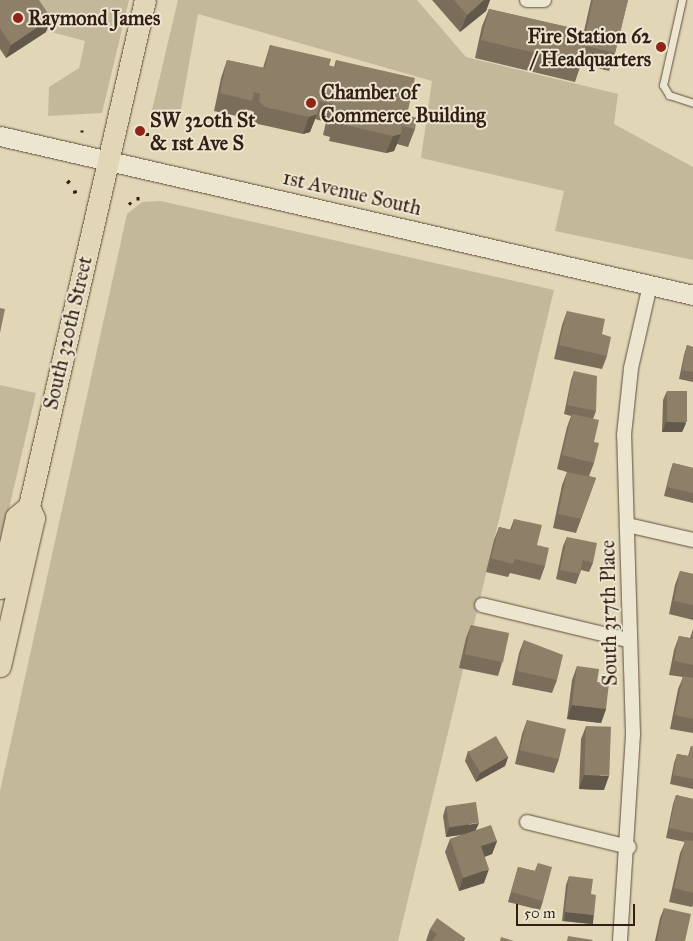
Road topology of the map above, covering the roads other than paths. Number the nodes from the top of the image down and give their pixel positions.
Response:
1 (145, 0) edge
2 (527, 0) edge
3 (544, 0) edge
4 (682, 0) edge
5 (693, 103) edge
6 (0, 136) edge
7 (106, 160) junction
8 (650, 285) junction
9 (693, 295) edge
10 (29, 506) junction
11 (626, 525) junction
12 (693, 540) edge
13 (0, 588) edge
14 (482, 605) dead end
15 (628, 640) junction
16 (0, 666) edge
17 (527, 822) dead end
18 (629, 847) junction
19 (620, 941) edge

1 - 7 main road, South 320th Street
2 - 3 street
4 - 5 lane
6 - 7 main road, 1st Avenue South
7 - 8 main road, 1st Avenue South
7 - 10 main road, South 320th Street
8 - 9 main road, 1st Avenue South
8 - 11 street, South 317th Place
10 - 13 main road, South 320th Street
10 - 16 main road, South 320th Street
11 - 12 street
11 - 15 street, South 317th Place
14 - 15 street
15 - 18 street, South 317th Place
17 - 18 street
18 - 19 street, South 317th Place

